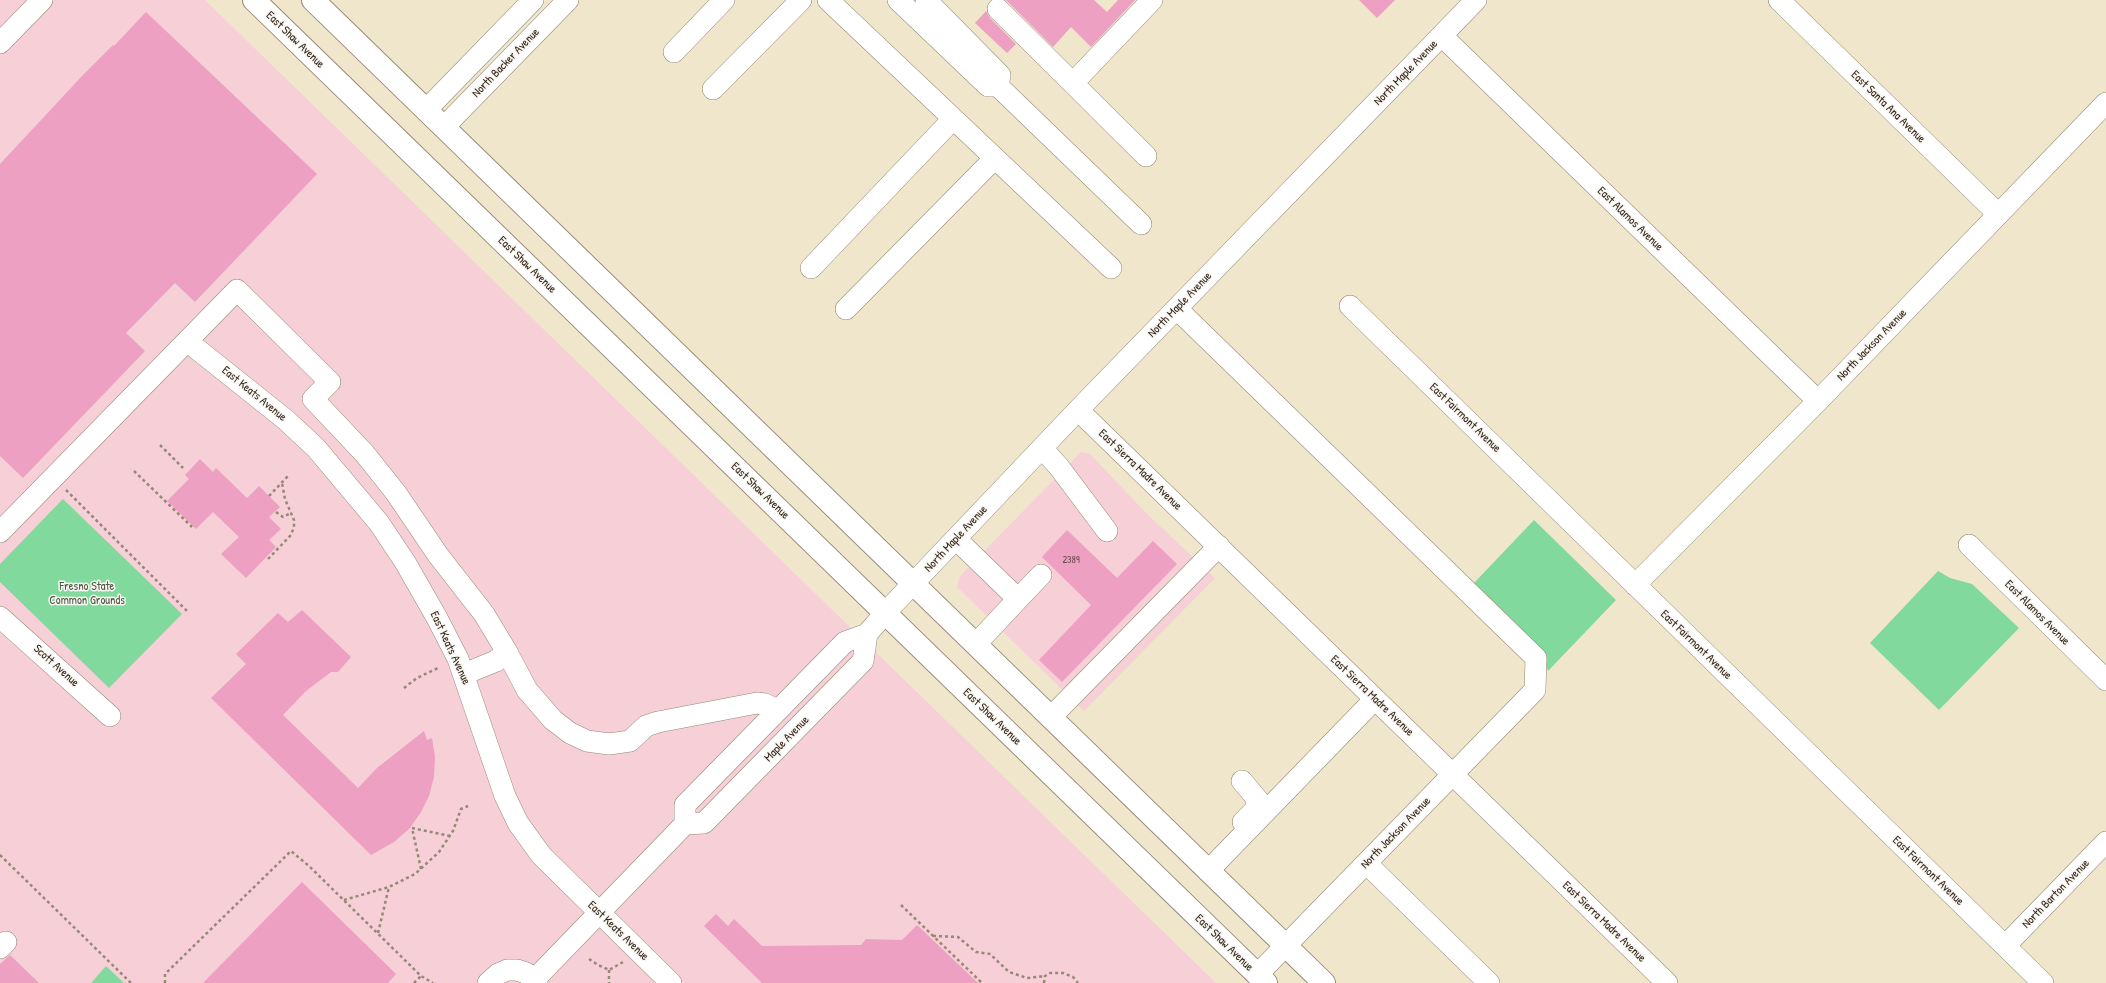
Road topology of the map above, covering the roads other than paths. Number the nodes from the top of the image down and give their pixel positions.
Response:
1 (42, 0) edge
2 (254, 0) edge
3 (313, 0) edge
4 (532, 0) edge
5 (568, 0) edge
6 (724, 0) edge
7 (801, 0) edge
8 (828, 0) edge
9 (898, 0) edge
10 (926, 0) edge
11 (1152, 0) edge
12 (1476, 0) edge
13 (1779, 0) edge
14 (998, 9) dead end
15 (1442, 36) junction
16 (0, 42) edge
17 (674, 52) dead end
18 (1073, 83) junction
19 (998, 86) junction
20 (713, 89) dead end
21 (2106, 103) edge
22 (426, 110) junction
23 (953, 119) junction
24 (444, 127) junction
25 (1146, 156) dead end
26 (995, 158) junction
27 (1998, 214) junction
28 (1141, 224) dead end
29 (811, 268) dead end
30 (1110, 268) dead end
31 (1350, 306) dead end
32 (846, 309) dead end
33 (1176, 309) junction
34 (187, 341) junction
35 (1818, 401) junction
36 (1078, 410) junction
37 (1042, 448) junction
38 (1107, 531) dead end
39 (0, 532) edge
40 (956, 539) junction
41 (1969, 545) dead end
42 (1219, 546) junction
43 (1041, 576) dead end
44 (914, 583) junction
45 (1635, 585) junction
46 (1018, 599) junction
47 (886, 612) junction
48 (0, 617) edge
49 (868, 634) junction
50 (976, 644) junction
51 (507, 652) junction
52 (464, 674) junction
53 (2106, 680) edge
54 (1375, 699) junction
55 (777, 710) junction
56 (110, 716) dead end
57 (1051, 717) junction
58 (1453, 775) junction
59 (1242, 781) dead end
60 (685, 824) junction
61 (2106, 842) edge
62 (1367, 864) junction
63 (1205, 867) junction
64 (598, 912) junction
65 (1286, 946) junction
66 (2006, 946) junction
67 (1261, 979) edge
68 (536, 981) edge
69 (488, 983) edge
70 (671, 983) edge
71 (1324, 983) edge
72 (1489, 983) edge
73 (1667, 983) edge
74 (2043, 983) edge

1 - 16 street
2 - 47 main road, East Shaw Avenue
3 - 22 main road
4 - 22 street, North Backer Avenue
5 - 24 street, North Backer Avenue
6 - 17 street
7 - 20 street
8 - 23 street
9 - 19 street
10 - 19 street
11 - 18 street
12 - 15 street, North Maple Avenue
13 - 27 street, East Santa Ana Avenue
14 - 18 street
15 - 33 street, North Maple Avenue
15 - 35 street, East Alamos Avenue
18 - 25 street
19 - 28 street
21 - 27 street, North Jackson Avenue
22 - 24 main road
23 - 26 street
23 - 29 street
24 - 44 main road
26 - 30 street
26 - 32 street
27 - 35 street, North Jackson Avenue
31 - 45 street, East Fairmont Avenue
33 - 36 street, North Maple Avenue
33 - 58 street, North Jackson Avenue
34 - 39 street
34 - 51 street
34 - 52 street, East Keats Avenue
35 - 45 street, North Jackson Avenue
36 - 37 street, North Maple Avenue
36 - 42 street, East Sierra Madre Avenue
37 - 38 street
37 - 40 street, North Maple Avenue
40 - 44 street, North Maple Avenue
40 - 46 street
41 - 53 street, East Alamos Avenue
42 - 54 street, East Sierra Madre Avenue
42 - 57 street
43 - 46 street
44 - 47 street, North Maple Avenue
44 - 50 main road
45 - 66 street, East Fairmont Avenue
46 - 50 street
47 - 49 street, Maple Avenue
47 - 67 main road, East Shaw Avenue
48 - 56 street, Scott Avenue
49 - 55 street
49 - 60 street, Maple Avenue
50 - 57 main road
51 - 52 street
51 - 55 street
52 - 64 street, East Keats Avenue
54 - 58 street, East Sierra Madre Avenue
54 - 63 street
55 - 60 street
57 - 63 main road
58 - 62 street, North Jackson Avenue
58 - 73 street, East Sierra Madre Avenue
59 - 63 street
60 - 64 street
61 - 66 street, North Barton Avenue
62 - 65 street, North Jackson Avenue
62 - 72 street
63 - 65 main road
64 - 68 street
64 - 70 street, East Keats Avenue
65 - 67 street, North Jackson Avenue
65 - 71 main road
66 - 74 street, East Fairmont Avenue
68 - 69 street

